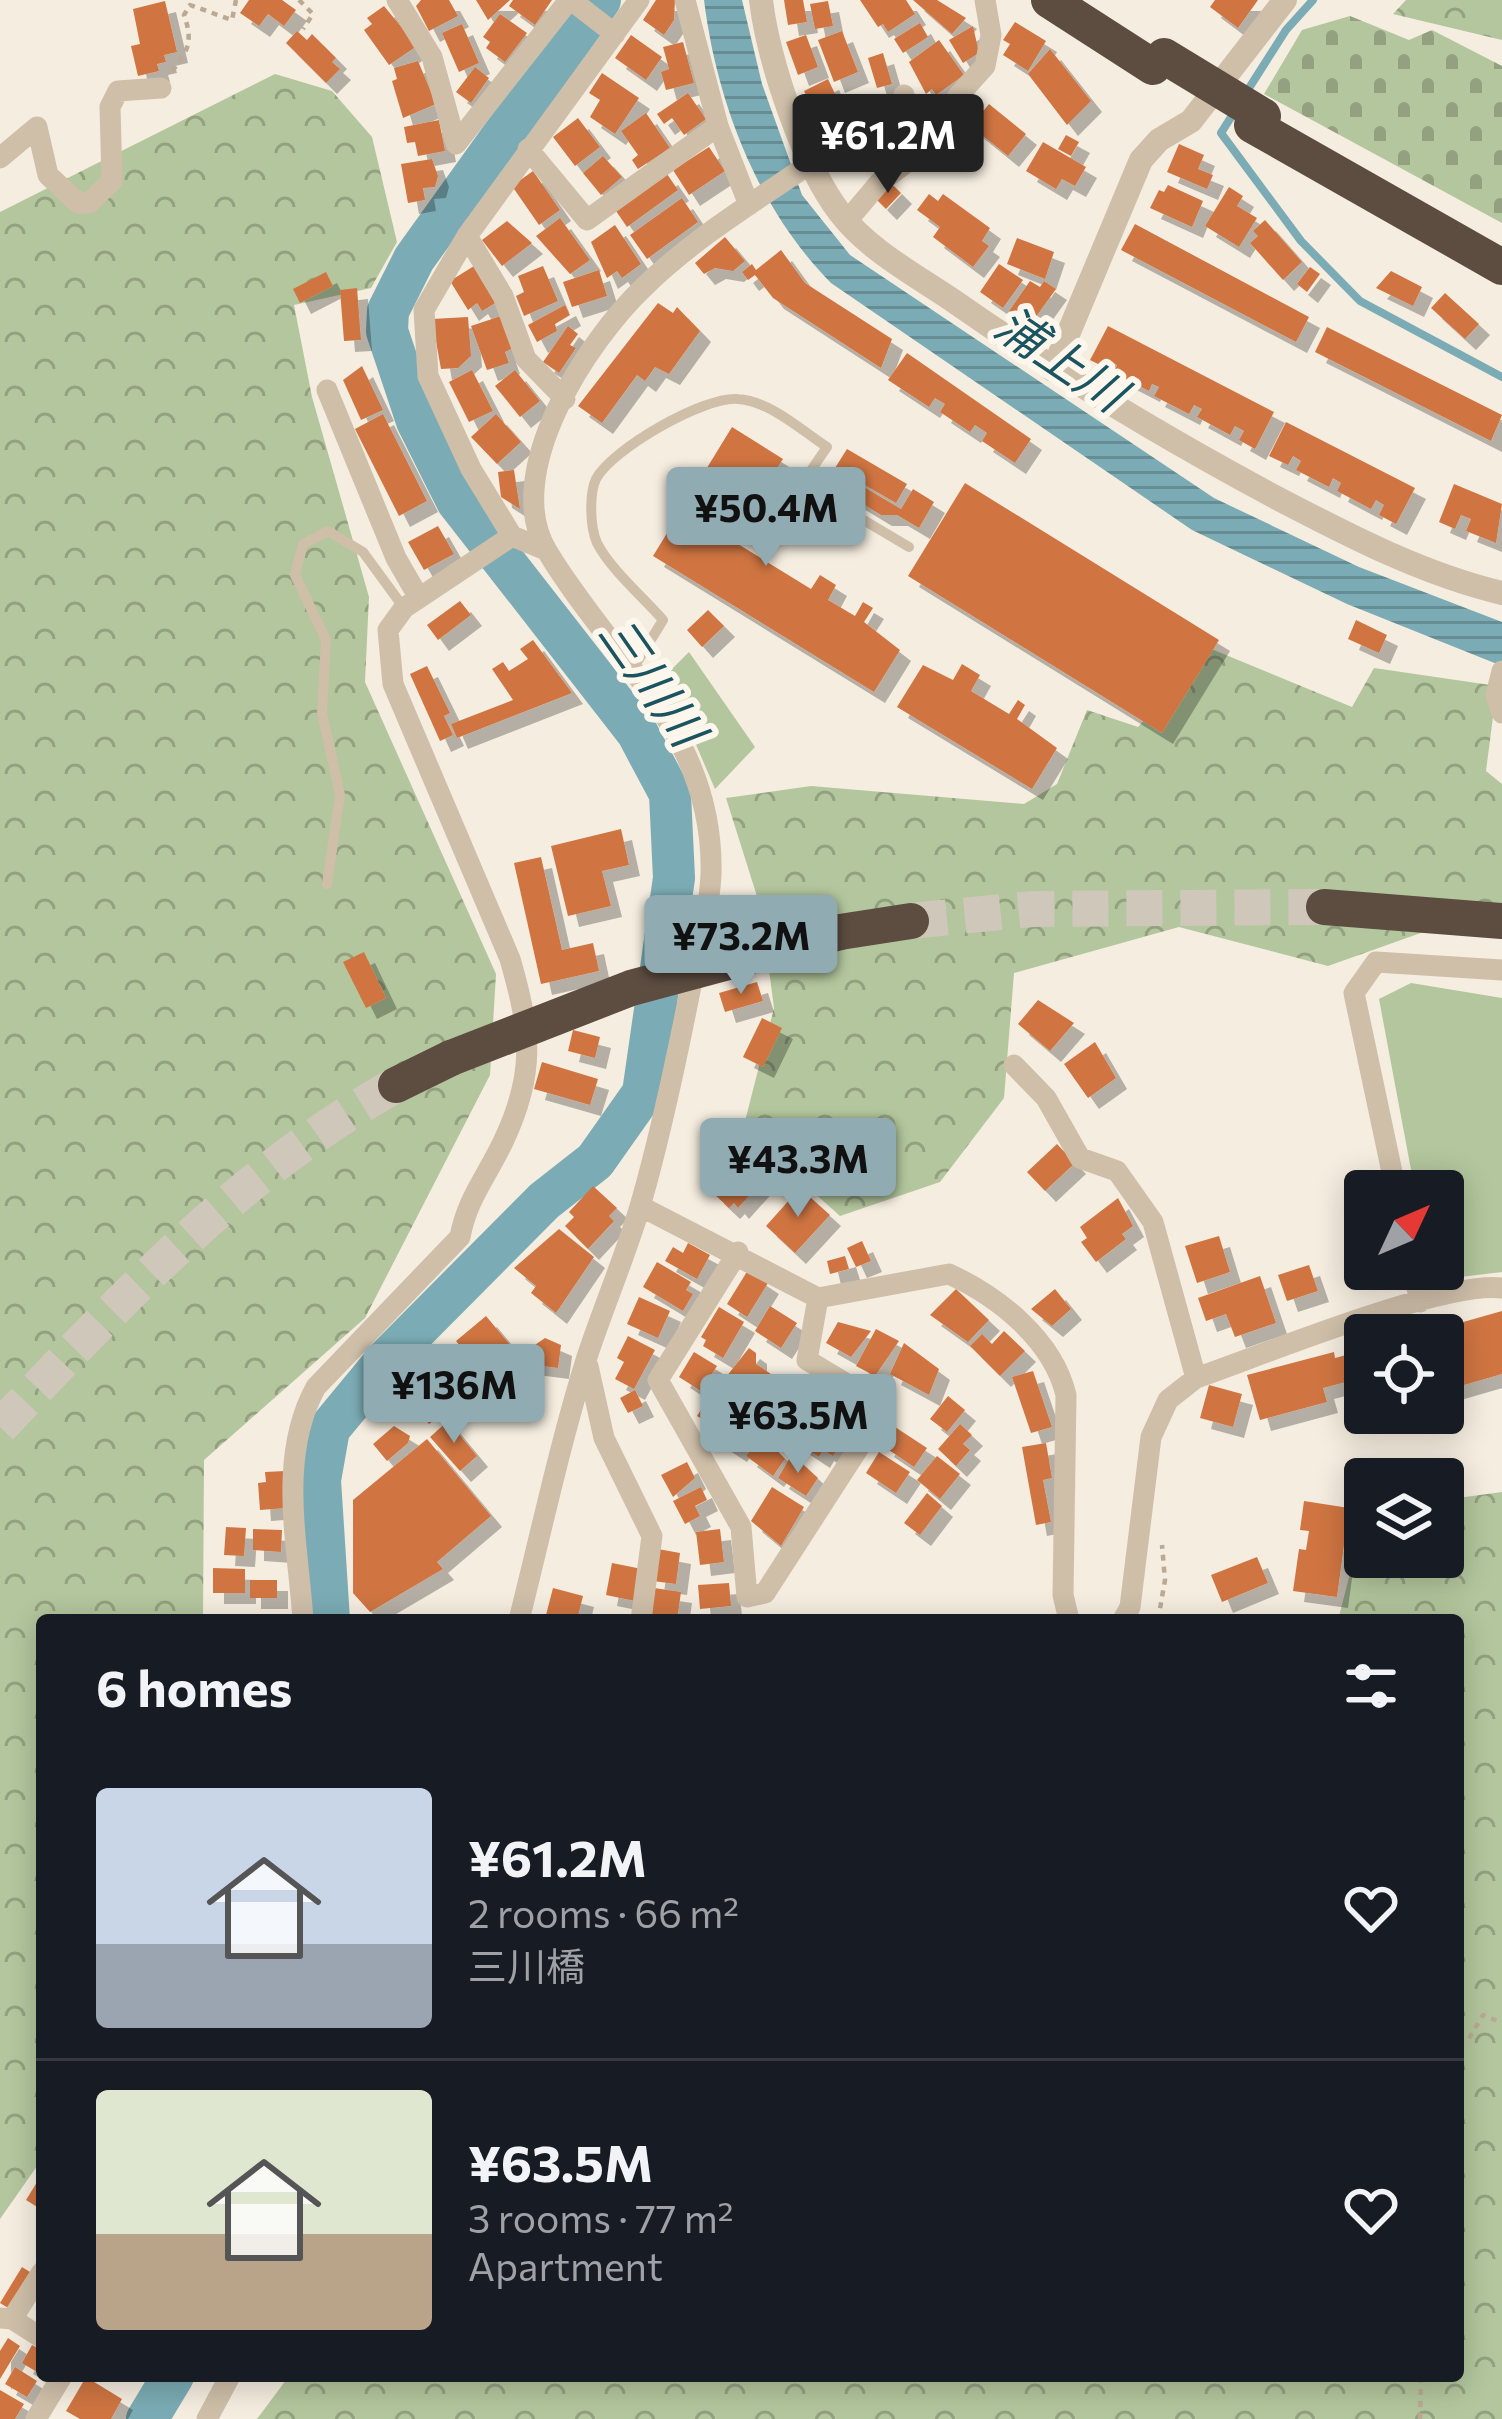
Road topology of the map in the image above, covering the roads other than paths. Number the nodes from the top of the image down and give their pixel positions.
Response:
1 (397, 0) edge
2 (570, 0) edge
3 (639, 0) edge
4 (685, 0) edge
5 (761, 0) edge
6 (985, 0) edge
7 (1049, 0) edge
8 (1077, 0) edge
9 (1285, 0) edge
10 (615, 34) junction
11 (1158, 62) junction
12 (161, 88) road end
13 (904, 95) dead end
14 (1257, 120) junction
15 (718, 126) junction
16 (528, 149) junction
17 (0, 158) edge
18 (914, 160) junction
19 (811, 163) junction
20 (751, 204) junction
21 (847, 221) junction
22 (467, 236) junction
23 (1502, 249) edge
24 (1502, 267) edge
25 (1054, 370) junction
26 (327, 391) dead end
27 (565, 399) junction
28 (801, 483) junction
29 (777, 520) dead end
30 (512, 536) junction
31 (909, 547) dead end
32 (546, 550) junction
33 (1502, 593) edge
34 (412, 603) junction
35 (634, 667) junction
36 (1499, 679) edge
37 (1502, 713) edge
38 (327, 884) dead end
39 (1324, 908) tunnel mouth
40 (911, 921) tunnel mouth
41 (1502, 921) edge
42 (1502, 970) edge
43 (1014, 1065) dead end
44 (396, 1085) tunnel mouth
45 (1392, 1170) edge
46 (640, 1206) junction
47 (738, 1252) junction
48 (1502, 1288) edge
49 (1417, 1290) edge
50 (818, 1298) junction
51 (1420, 1302) junction
52 (586, 1360) junction
53 (1196, 1378) junction
54 (304, 1614) edge
55 (521, 1614) edge
56 (641, 1614) edge
57 (1068, 1614) edge
58 (1126, 1614) edge
59 (36, 2280) edge
60 (6, 2319) edge
61 (36, 2335) edge
62 (59, 2382) edge
63 (227, 2382) edge
64 (37, 2419) edge
65 (207, 2419) edge

1 - 2 street
2 - 10 street
3 - 10 street
4 - 15 street
5 - 19 street
6 - 18 street
7 - 11 highway
8 - 11 highway
9 - 25 street
10 - 16 street
11 - 14 highway, bridge
12 - 17 street
13 - 18 street
14 - 23 highway
14 - 24 highway
15 - 16 street
15 - 20 street
16 - 22 street
18 - 21 street
19 - 20 street
19 - 21 street
20 - 27 street
21 - 25 street
22 - 27 street
22 - 30 street
25 - 33 street
26 - 34 street
27 - 32 street
28 - 29 lane
28 - 31 lane
28 - 35 lane
30 - 32 street
30 - 34 street
32 - 35 street
34 - 38 lane
34 - 54 street
35 - 46 street
36 - 37 street
39 - 41 highway
40 - 44 highway, bridge
42 - 45 street
43 - 53 street
46 - 47 street
46 - 52 street
47 - 50 street
47 - 50 street
48 - 51 street
49 - 51 street
50 - 57 street
51 - 53 street
52 - 55 street
52 - 56 street
53 - 58 street
59 - 60 street
60 - 61 street
62 - 64 street
63 - 65 street

